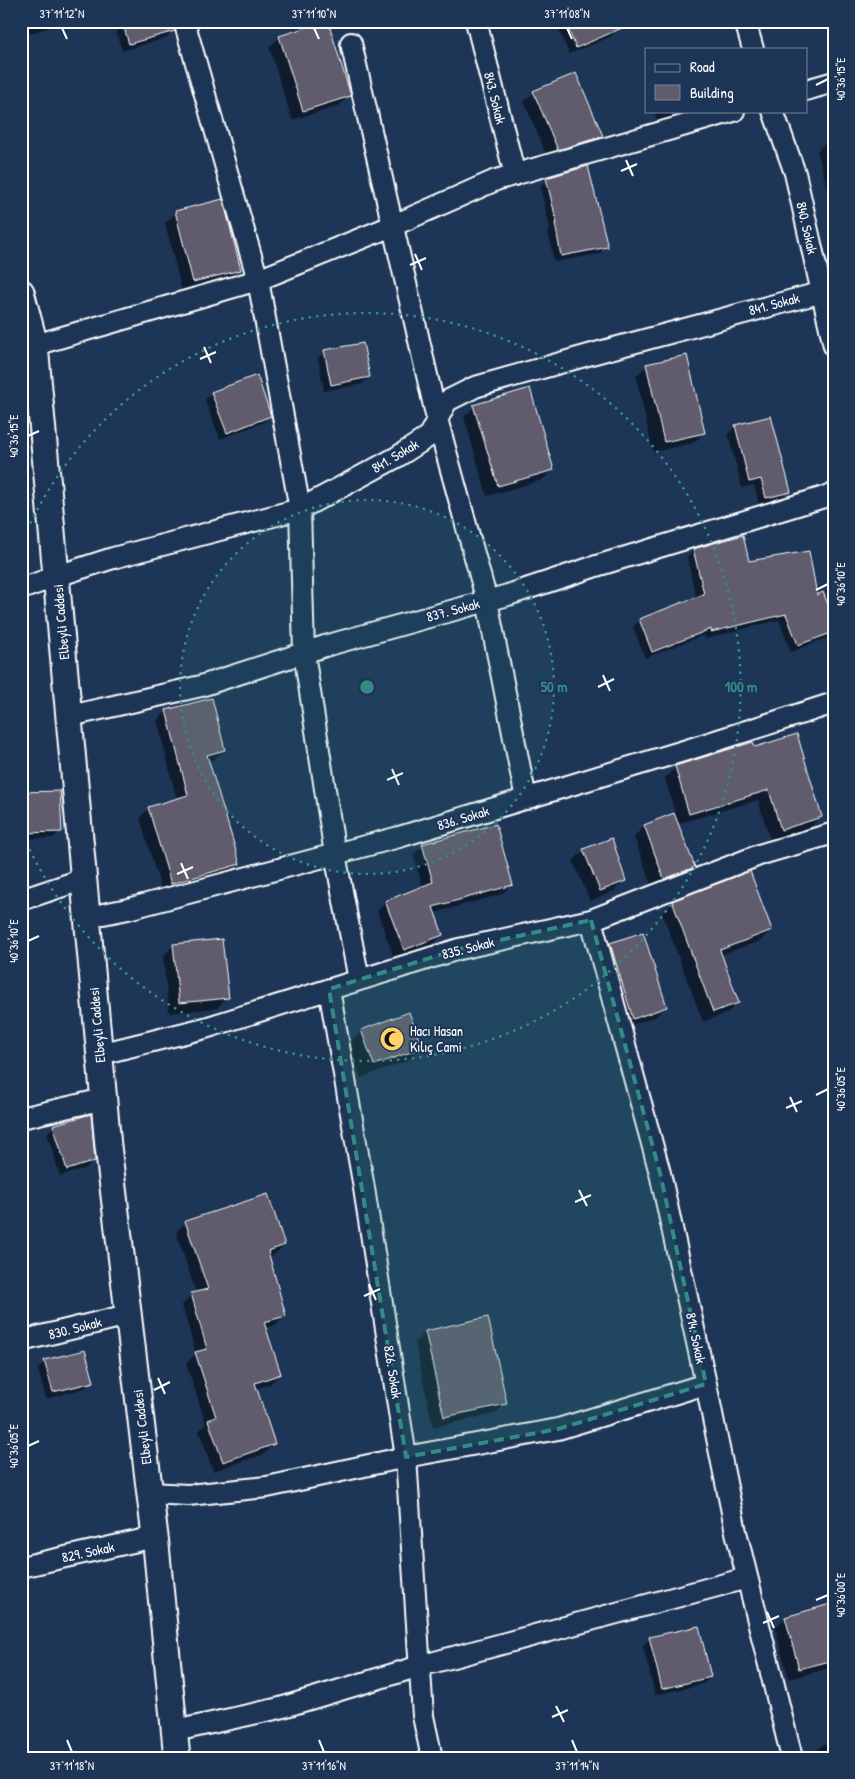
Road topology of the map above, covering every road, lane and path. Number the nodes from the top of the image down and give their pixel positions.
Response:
1 (184, 21) edge
2 (476, 21) edge
3 (745, 21) edge
4 (350, 43) dead end
5 (753, 48) edge
6 (834, 82) edge
7 (808, 89) edge
8 (731, 112) edge
9 (773, 112) edge
10 (514, 175) junction
11 (392, 226) junction
12 (258, 280) junction
13 (828, 290) edge
14 (21, 292) edge
15 (35, 345) junction
16 (834, 346) edge
17 (437, 419) junction
18 (834, 494) edge
19 (300, 509) junction
20 (57, 576) junction
21 (21, 589) edge
22 (487, 601) junction
23 (304, 653) junction
24 (834, 703) edge
25 (70, 716) junction
26 (526, 799) junction
27 (834, 833) edge
28 (335, 854) junction
29 (84, 879) junction
30 (21, 900) edge
31 (88, 917) junction
32 (591, 920) junction
33 (359, 980) junction
34 (328, 989) junction
35 (100, 1054) junction
36 (104, 1099) junction
37 (21, 1118) edge
38 (128, 1314) junction
39 (21, 1341) edge
40 (706, 1384) junction
41 (406, 1458) junction
42 (150, 1493) junction
43 (155, 1537) junction
44 (21, 1567) edge
45 (747, 1578) junction
46 (420, 1666) junction
47 (175, 1731) junction
48 (177, 1758) edge
49 (432, 1758) edge
50 (792, 1758) edge

1 - 12 street
2 - 10 street, 843. Sokak
3 - 5 street
4 - 11 street
6 - 7 street
8 - 10 street
9 - 13 street, 840. Sokak
10 - 11 street
11 - 12 street
11 - 17 street
12 - 15 street
12 - 19 street
13 - 16 street, 840. Sokak
13 - 17 street, 841. Sokak
14 - 15 street, Elbeyli Caddesi
15 - 20 street, Elbeyli Caddesi
17 - 19 street, 841. Sokak
17 - 22 street
18 - 22 street, 837. Sokak
19 - 20 street, 841. Sokak
19 - 23 street
20 - 21 street, 841. Sokak
20 - 25 street, Elbeyli Caddesi
22 - 23 street, 837. Sokak
22 - 26 street
23 - 25 street, 837. Sokak
23 - 28 street
24 - 26 street, 836. Sokak
25 - 29 street, Elbeyli Caddesi
26 - 28 street, 836. Sokak
27 - 32 street, 835. Sokak
28 - 31 street, 836. Sokak
28 - 33 street
29 - 30 street
29 - 31 street, Elbeyli Caddesi
31 - 35 street, Elbeyli Caddesi
32 - 33 street, 835. Sokak
32 - 40 street, 814. Sokak
33 - 34 street, 835. Sokak
34 - 35 street, 835. Sokak
34 - 41 street, 826. Sokak
35 - 36 street, Elbeyli Caddesi
36 - 37 street
36 - 38 street, Elbeyli Caddesi
38 - 39 street, 830. Sokak
38 - 42 street, Elbeyli Caddesi
40 - 41 street
40 - 45 street, 814. Sokak
41 - 42 street
41 - 46 street, 826. Sokak
42 - 43 street, Elbeyli Caddesi
43 - 44 street, 829. Sokak
43 - 47 street, Elbeyli Caddesi
45 - 46 street
45 - 50 street, 814. Sokak
46 - 47 street
46 - 49 street, 826. Sokak
47 - 48 street, Elbeyli Caddesi

